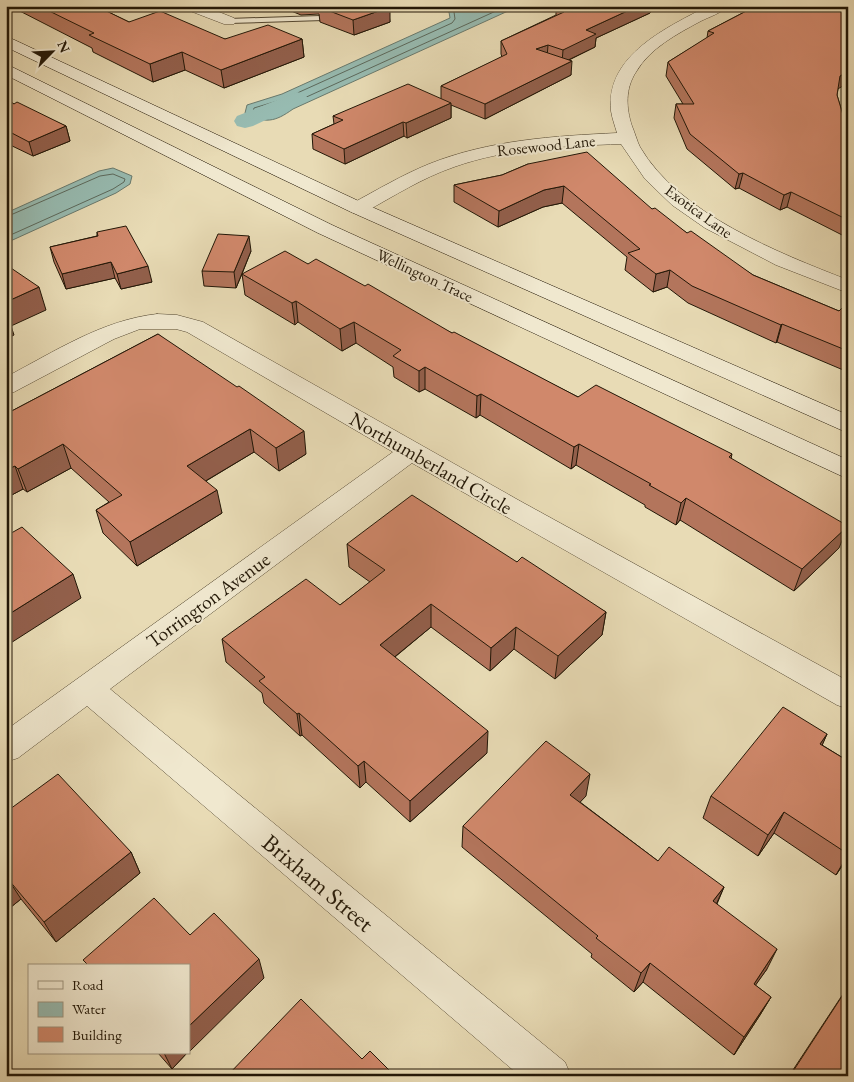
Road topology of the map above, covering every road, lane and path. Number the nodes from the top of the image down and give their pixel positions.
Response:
1 (190, 6) edge
2 (720, 6) edge
3 (320, 18) edge
4 (229, 21) joint
5 (6, 41) edge
6 (6, 69) edge
7 (626, 138) junction
8 (358, 208) junction
9 (848, 287) edge
10 (6, 388) edge
11 (848, 425) edge
12 (411, 451) junction
13 (848, 470) edge
14 (87, 688) junction
15 (848, 696) edge
16 (6, 748) edge
17 (551, 1076) edge

1 - 4 street
2 - 7 street, Exotica Lane
3 - 4 lane
5 - 8 street, Wellington Trace
6 - 13 street, Wellington Trace
7 - 8 street, Rosewood Lane
7 - 9 street, Exotica Lane
8 - 11 street, Wellington Trace
10 - 12 street, Northumberland Circle
12 - 14 street, Torrington Avenue
12 - 15 street, Northumberland Circle
14 - 16 street, Torrington Avenue
14 - 17 street, Brixham Street

